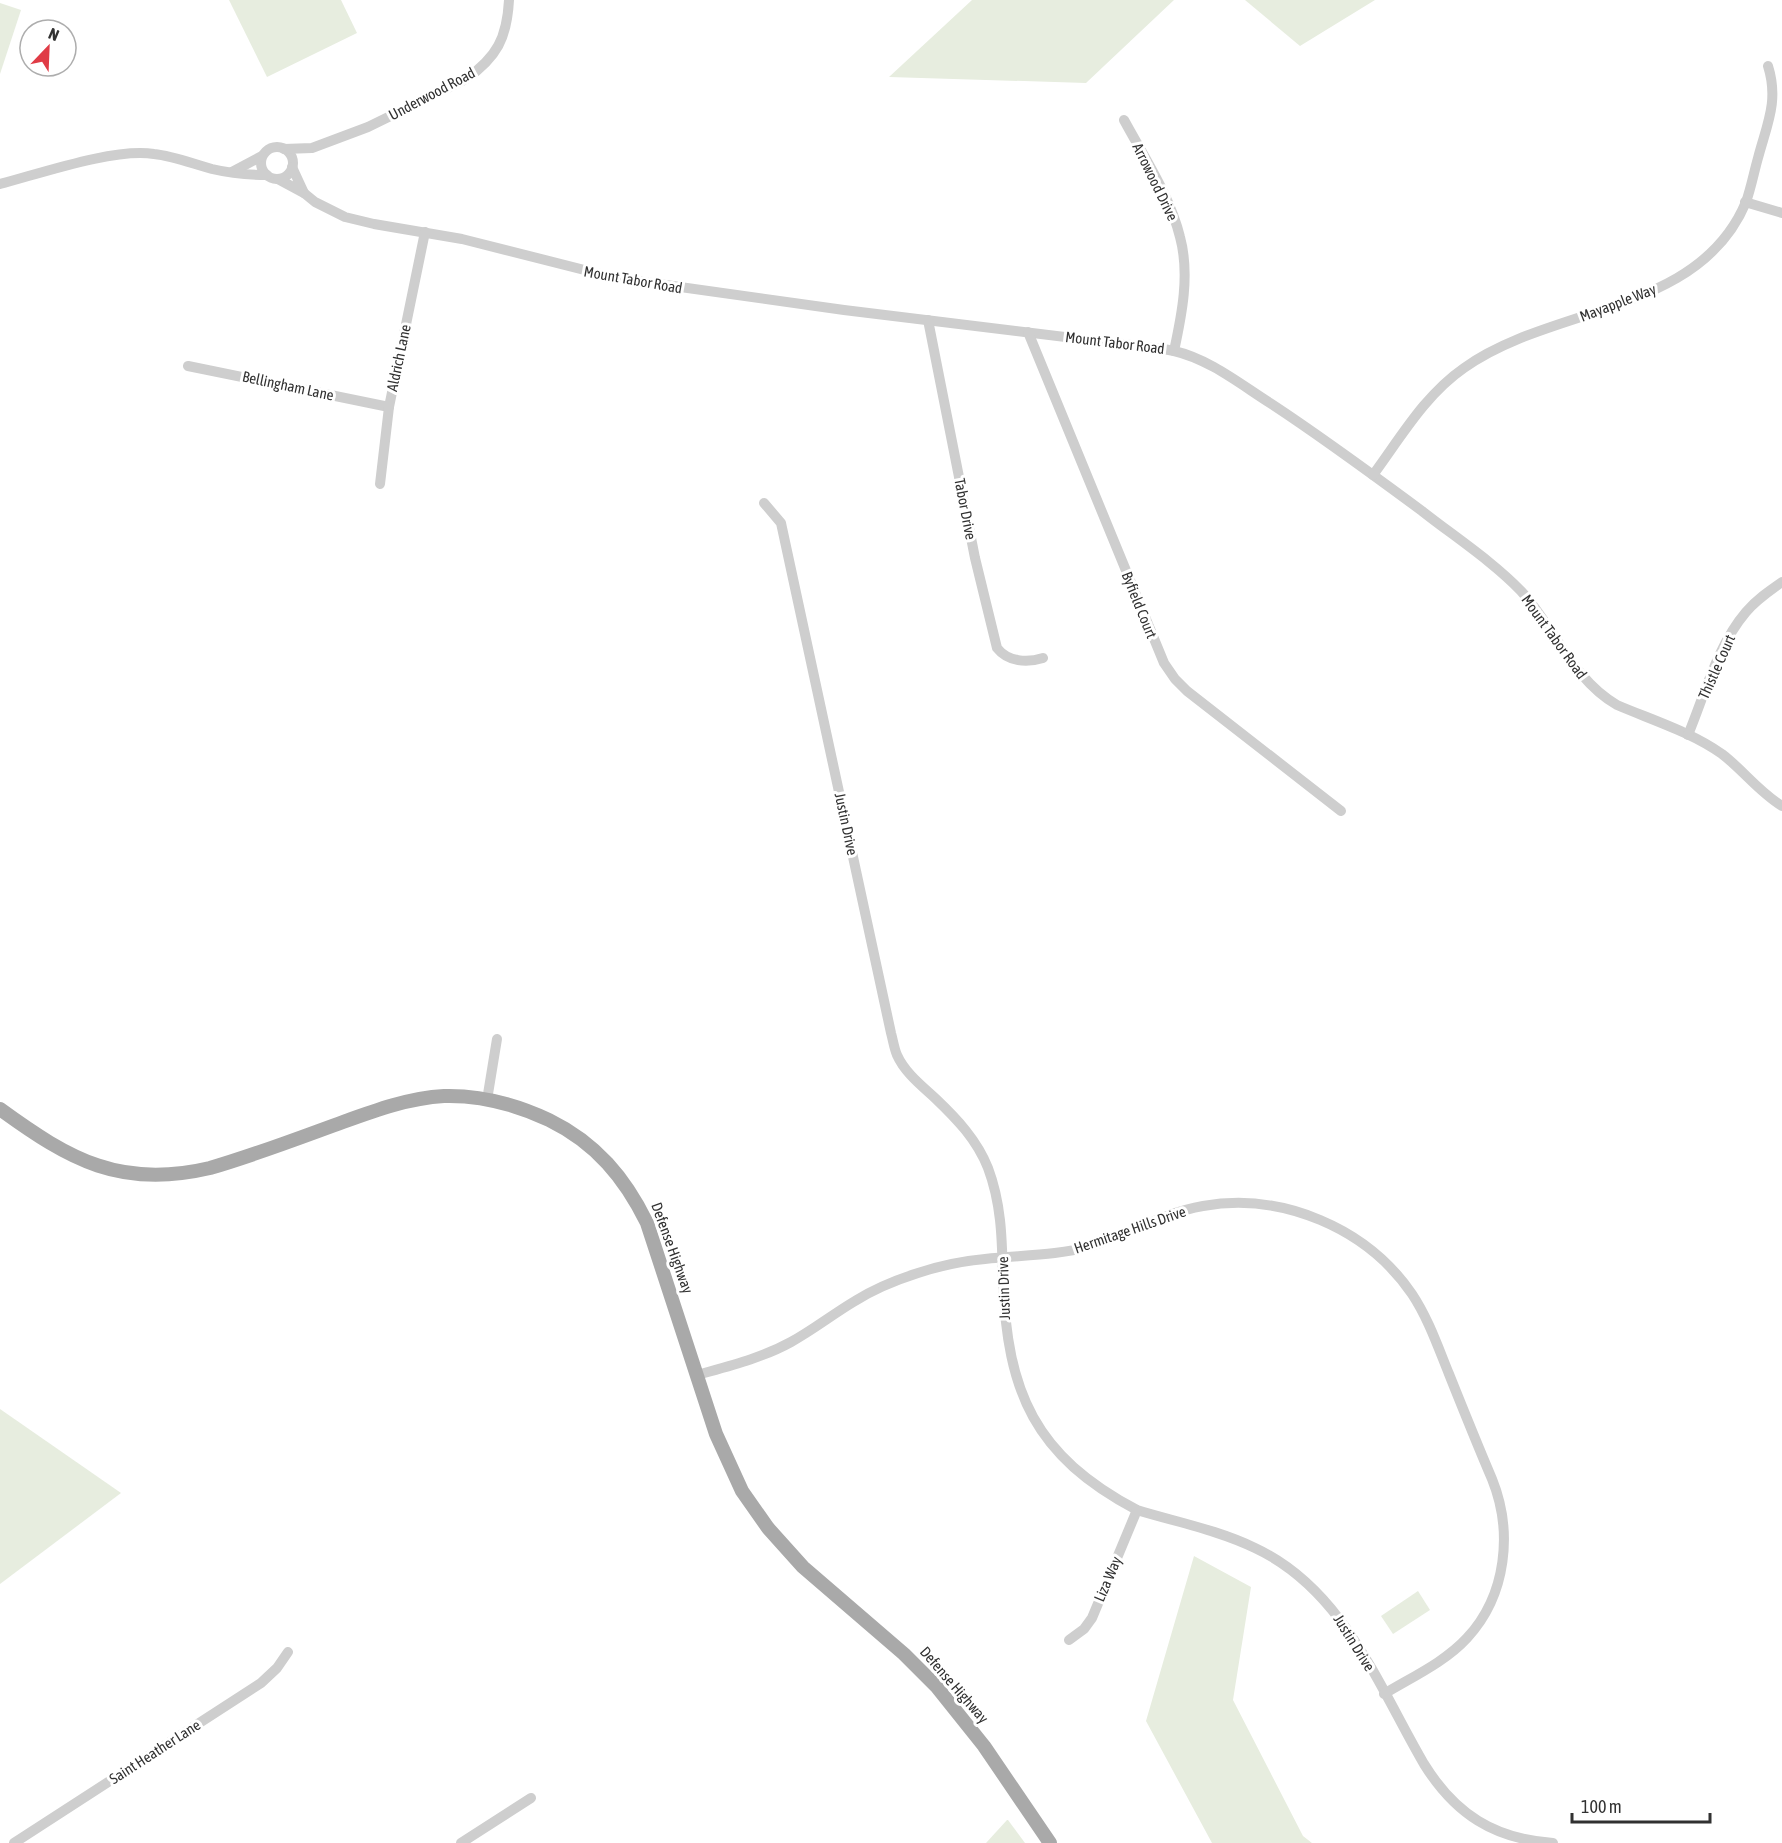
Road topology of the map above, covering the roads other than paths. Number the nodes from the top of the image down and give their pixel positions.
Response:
1 (509, 0) edge
2 (1768, 66) dead end
3 (1124, 120) dead end
4 (312, 148) junction
5 (284, 149) junction
6 (262, 156) junction
7 (292, 166) junction
8 (232, 172) junction
9 (273, 177) junction
10 (0, 184) edge
11 (304, 194) junction
12 (1745, 202) junction
13 (1782, 213) edge
14 (425, 232) junction
15 (928, 320) junction
16 (1028, 332) junction
17 (1174, 351) junction
18 (188, 366) dead end
19 (388, 407) junction
20 (1373, 474) junction
21 (380, 484) dead end
22 (764, 503) dead end
23 (1782, 582) edge
24 (1043, 658) dead end
25 (1688, 735) junction
26 (1782, 806) edge
27 (1341, 811) dead end
28 (497, 1039) dead end
29 (487, 1100) junction
30 (0, 1109) edge
31 (1003, 1258) junction
32 (697, 1375) junction
33 (1137, 1510) junction
34 (1069, 1640) dead end
35 (288, 1652) dead end
36 (1384, 1694) junction
37 (531, 1798) dead end
38 (14, 1843) edge
39 (461, 1843) edge
40 (1050, 1843) edge
41 (1553, 1843) edge

1 - 4 street, Underwood Road
2 - 12 street, Mayapple Way
3 - 17 street, Arrowood Drive
4 - 5 street, Underwood Road
4 - 7 street, Underwood Road
5 - 6 street
5 - 7 street
6 - 8 street
6 - 9 street
7 - 9 street
7 - 11 street
8 - 9 street
8 - 10 street
9 - 11 street, Mount Tabor Road
11 - 14 street, Mount Tabor Road
12 - 13 street
12 - 20 street, Mayapple Way
14 - 15 street, Mount Tabor Road
14 - 19 street, Aldrich Lane
15 - 16 street, Mount Tabor Road
15 - 24 street, Tabor Drive
16 - 17 street, Mount Tabor Road
16 - 27 street, Byfield Court
17 - 20 street, Mount Tabor Road
18 - 19 street, Bellingham Lane
19 - 21 street, Aldrich Lane
20 - 25 street, Mount Tabor Road
22 - 31 street, Justin Drive
23 - 25 street, Thistle Court
25 - 26 street, Mount Tabor Road
28 - 29 street
29 - 30 main road, Defense Highway
29 - 32 main road, Defense Highway
31 - 32 street, Hermitage Hills Drive
31 - 33 street, Justin Drive
31 - 36 street, Hermitage Hills Drive
32 - 40 main road, Defense Highway
33 - 34 street, Liza Way
33 - 36 street, Justin Drive
35 - 38 street, Saint Heather Lane
36 - 41 street, Justin Drive
37 - 39 street

